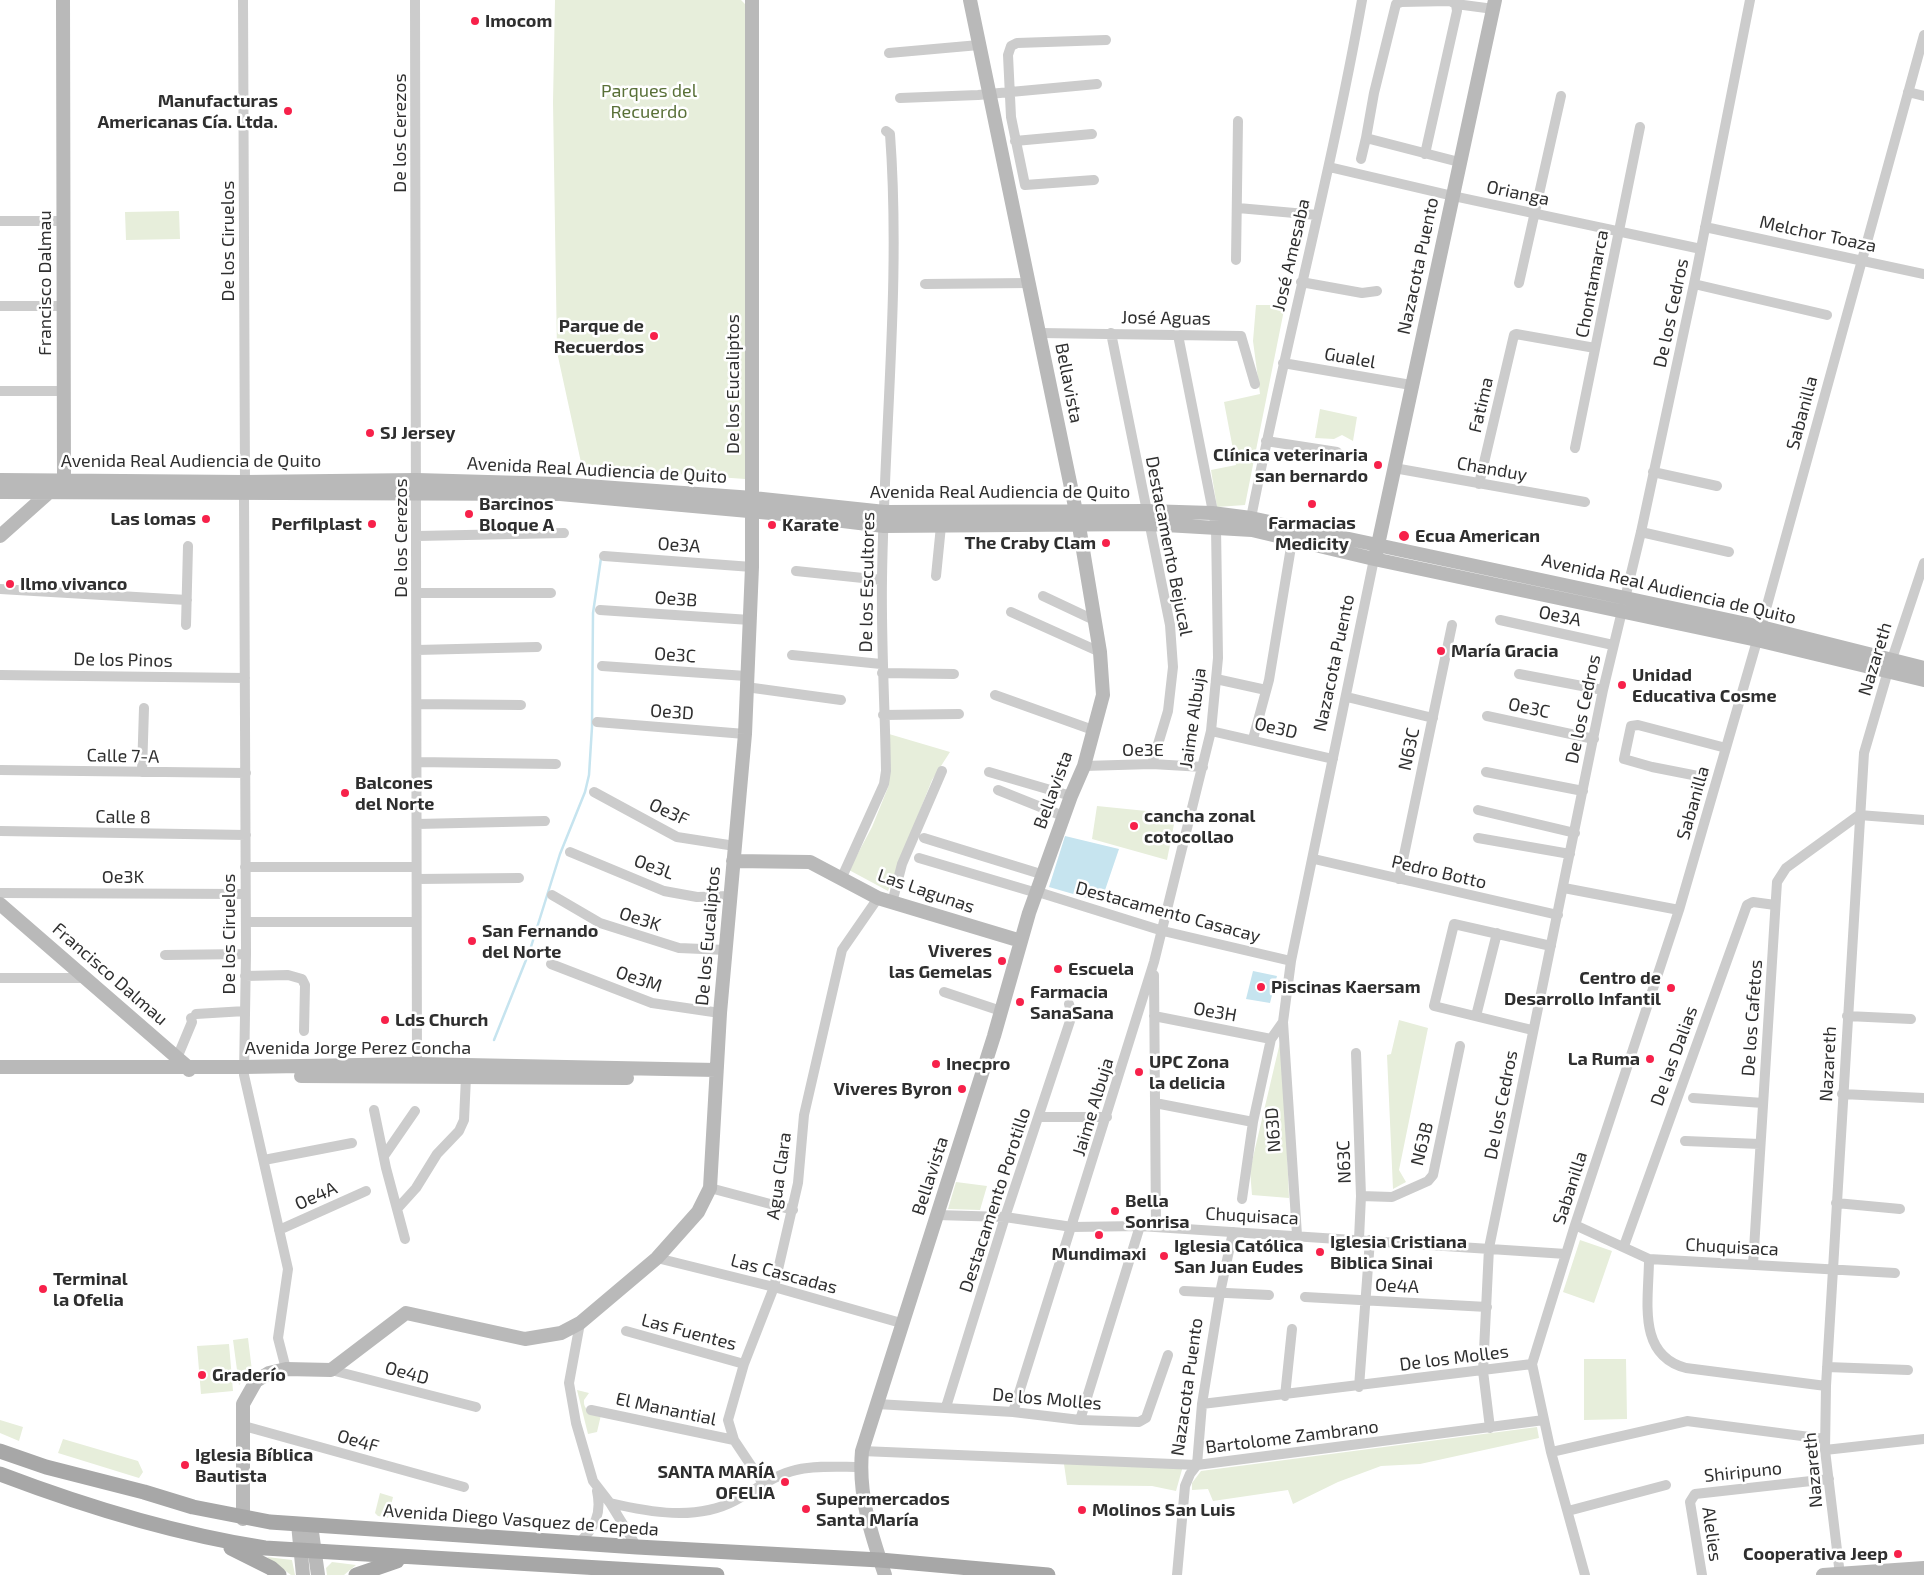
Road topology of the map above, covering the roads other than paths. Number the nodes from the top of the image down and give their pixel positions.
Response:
1 (63, 0) edge
2 (243, 0) edge
3 (415, 0) edge
4 (970, 0) edge
5 (1362, 0) edge
6 (1502, 0) edge
7 (1750, 0) edge
8 (751, 2) edge
9 (1490, 3) edge
10 (1456, 4) junction
11 (1924, 35) edge
12 (1106, 40) dead end
13 (979, 45) junction
14 (890, 53) dead end
15 (1097, 84) dead end
16 (1008, 91) junction
17 (1908, 92) junction
18 (990, 93) junction
19 (1561, 96) dead end
20 (1924, 96) edge
21 (900, 98) dead end
22 (1238, 121) dead end
23 (1640, 128) dead end
24 (886, 131) dead end
25 (1465, 133) junction
26 (1092, 134) dead end
27 (1366, 138) junction
28 (1015, 141) junction
29 (1424, 154) junction
30 (1361, 159) dead end
31 (1459, 162) junction
32 (1329, 167) junction
33 (1094, 180) dead end
34 (1453, 196) junction
35 (1238, 208) junction
36 (1536, 212) junction
37 (1317, 215) junction
38 (0, 221) edge
39 (64, 221) junction
40 (1706, 227) junction
41 (1619, 230) junction
42 (1701, 249) junction
43 (1861, 258) junction
44 (1236, 260) dead end
45 (1924, 274) edge
46 (1300, 282) junction
47 (1029, 283) junction
48 (1519, 283) dead end
49 (925, 284) dead end
50 (1694, 284) junction
51 (1377, 291) dead end
52 (0, 306) edge
53 (64, 306) junction
54 (1827, 316) dead end
55 (1040, 333) junction
56 (1111, 333) junction
57 (1178, 335) junction
58 (1595, 348) junction
59 (1283, 363) junction
60 (1255, 384) dead end
61 (1411, 385) junction
62 (0, 391) edge
63 (64, 391) junction
64 (1266, 441) junction
65 (1575, 448) dead end
66 (1337, 452) dead end
67 (1394, 468) junction
68 (1653, 472) junction
69 (64, 479) junction
70 (0, 480) edge
71 (1479, 484) junction
72 (1717, 486) dead end
73 (244, 487) junction
74 (417, 487) junction
75 (51, 491) junction
76 (0, 492) edge
77 (1585, 502) dead end
78 (753, 504) junction
79 (1212, 513) junction
80 (1147, 518) junction
81 (1251, 518) junction
82 (884, 519) junction
83 (1078, 519) junction
84 (941, 526) junction
85 (1216, 527) junction
86 (1641, 532) junction
87 (564, 534) dead end
88 (0, 536) edge
89 (417, 536) junction
90 (1292, 540) junction
91 (1378, 545) junction
92 (188, 546) dead end
93 (1729, 552) dead end
94 (604, 556) dead end
95 (1374, 559) junction
96 (1924, 562) edge
97 (752, 567) junction
98 (796, 571) dead end
99 (936, 576) dead end
100 (882, 580) junction
101 (0, 589) edge
102 (551, 593) dead end
103 (417, 594) junction
104 (1044, 596) dead end
105 (1624, 597) junction
106 (187, 600) junction
107 (600, 610) dead end
108 (1621, 611) junction
109 (1011, 612) dead end
110 (750, 620) junction
111 (1094, 620) junction
112 (1500, 620) dead end
113 (186, 625) dead end
114 (1452, 625) dead end
115 (1759, 634) junction
116 (1613, 645) junction
117 (537, 647) dead end
118 (417, 650) junction
119 (1100, 652) junction
120 (792, 655) dead end
121 (602, 666) dead end
122 (1889, 666) junction
123 (1924, 668) edge
124 (882, 669) junction
125 (954, 674) dead end
126 (1519, 674) dead end
127 (0, 675) edge
128 (245, 678) junction
129 (1216, 678) junction
130 (1924, 680) edge
131 (746, 682) junction
132 (1266, 690) junction
133 (1603, 690) junction
134 (995, 695) dead end
135 (1346, 697) junction
136 (841, 700) dead end
137 (417, 704) junction
138 (521, 705) dead end
139 (144, 708) dead end
140 (959, 714) dead end
141 (883, 715) junction
142 (1487, 716) dead end
143 (1433, 718) junction
144 (597, 722) dead end
145 (1093, 730) junction
146 (1211, 731) junction
147 (745, 734) junction
148 (1253, 739) junction
149 (1594, 739) junction
150 (1726, 748) junction
151 (1333, 759) junction
152 (417, 762) junction
153 (556, 764) dead end
154 (1152, 764) junction
155 (1084, 766) junction
156 (1203, 767) junction
157 (0, 770) edge
158 (942, 771) dead end
159 (142, 772) junction
160 (989, 772) dead end
161 (1486, 772) dead end
162 (246, 773) junction
163 (1703, 777) dead end
164 (998, 790) dead end
165 (1583, 791) junction
166 (594, 792) dead end
167 (1071, 796) junction
168 (1478, 810) dead end
169 (1860, 815) junction
170 (1064, 816) junction
171 (1924, 820) edge
172 (545, 821) dead end
173 (417, 824) junction
174 (0, 831) edge
175 (1576, 833) junction
176 (246, 835) junction
177 (924, 838) dead end
178 (1478, 838) dead end
179 (735, 846) junction
180 (570, 852) dead end
181 (1570, 854) junction
182 (920, 858) dead end
183 (1314, 859) junction
184 (733, 860) junction
185 (246, 867) junction
186 (416, 868) junction
187 (1044, 875) junction
188 (842, 877) junction
189 (519, 878) dead end
190 (417, 879) junction
191 (1398, 879) junction
192 (1564, 888) junction
193 (1038, 892) junction
194 (0, 893) edge
195 (245, 894) junction
196 (552, 895) dead end
197 (730, 896) junction
198 (878, 898) junction
199 (892, 902) junction
200 (0, 904) edge
201 (1775, 904) junction
202 (1679, 910) junction
203 (1558, 915) junction
204 (246, 922) junction
205 (416, 922) junction
206 (1163, 931) junction
207 (1497, 933) junction
208 (1021, 941) junction
209 (1551, 946) junction
210 (726, 950) junction
211 (165, 954) dead end
212 (246, 954) junction
213 (1291, 961) junction
214 (1154, 962) junction
215 (551, 964) dead end
216 (246, 976) junction
217 (0, 978) edge
218 (86, 978) junction
219 (944, 992) dead end
220 (1069, 1004) dead end
221 (245, 1011) junction
222 (1001, 1011) junction
223 (720, 1013) junction
224 (1154, 1016) junction
225 (1476, 1016) junction
226 (1847, 1016) junction
227 (1912, 1019) dead end
228 (1282, 1022) junction
229 (1532, 1030) junction
230 (304, 1031) dead end
231 (1272, 1039) junction
232 (1460, 1046) dead end
233 (1356, 1053) dead end
234 (177, 1058) junction
235 (0, 1067) edge
236 (417, 1070) junction
237 (244, 1071) junction
238 (189, 1072) junction
239 (716, 1074) junction
240 (0, 1076) edge
241 (466, 1077) junction
242 (1842, 1094) junction
243 (1693, 1098) dead end
244 (1924, 1098) edge
245 (1155, 1103) junction
246 (1763, 1103) junction
247 (374, 1110) dead end
248 (415, 1111) dead end
249 (1039, 1117) junction
250 (1107, 1117) junction
251 (1253, 1122) junction
252 (1685, 1141) dead end
253 (352, 1142) dead end
254 (1760, 1144) junction
255 (384, 1156) junction
256 (264, 1160) junction
257 (710, 1188) junction
258 (366, 1191) dead end
259 (1361, 1196) junction
260 (1242, 1199) dead end
261 (1836, 1203) junction
262 (397, 1209) junction
263 (1900, 1209) dead end
264 (793, 1210) junction
265 (937, 1215) junction
266 (1005, 1217) junction
267 (1575, 1225) junction
268 (1140, 1226) junction
269 (1072, 1227) junction
270 (1156, 1227) junction
271 (279, 1230) junction
272 (1233, 1232) junction
273 (1297, 1235) junction
274 (406, 1239) dead end
275 (1359, 1239) junction
276 (1370, 1240) junction
277 (1624, 1246) junction
278 (1489, 1248) junction
279 (1566, 1254) junction
280 (657, 1258) junction
281 (1648, 1258) junction
282 (1753, 1264) junction
283 (1832, 1268) junction
284 (1895, 1273) dead end
285 (774, 1287) junction
286 (1184, 1291) dead end
287 (1220, 1293) junction
288 (1269, 1295) dead end
289 (1305, 1297) dead end
290 (1365, 1301) junction
291 (1487, 1307) junction
292 (580, 1323) junction
293 (901, 1323) junction
294 (1292, 1329) dead end
295 (626, 1331) dead end
296 (1168, 1355) dead end
297 (744, 1364) junction
298 (1532, 1364) junction
299 (1827, 1368) junction
300 (286, 1369) junction
301 (331, 1370) junction
302 (1908, 1370) dead end
303 (1483, 1371) junction
304 (1826, 1386) junction
305 (1359, 1387) junction
306 (1285, 1396) junction
307 (877, 1404) junction
308 (1202, 1404) junction
309 (476, 1407) dead end
310 (946, 1407) junction
311 (591, 1410) dead end
312 (1013, 1412) junction
313 (1080, 1420) junction
314 (1544, 1420) junction
315 (244, 1426) junction
316 (1490, 1428) junction
317 (1825, 1439) junction
318 (1924, 1439) edge
319 (734, 1440) junction
320 (1825, 1450) junction
321 (0, 1451) edge
322 (862, 1451) junction
323 (1551, 1452) junction
324 (1197, 1465) junction
325 (861, 1467) junction
326 (0, 1474) edge
327 (1829, 1479) junction
328 (764, 1484) junction
329 (1666, 1485) dead end
330 (464, 1487) dead end
331 (596, 1488) junction
332 (1692, 1497) joint
333 (610, 1503) junction
334 (1568, 1512) junction
335 (243, 1518) junction
336 (305, 1525) junction
337 (206, 1537) junction
338 (579, 1543) junction
339 (637, 1547) junction
340 (307, 1551) junction
341 (408, 1557) junction
342 (880, 1560) junction
343 (1924, 1568) edge
344 (695, 1574) edge
345 (1840, 1574) edge
346 (279, 1575) edge
347 (303, 1575) edge
348 (318, 1575) edge
349 (356, 1575) edge
350 (717, 1575) edge
351 (885, 1575) edge
352 (1048, 1575) edge
353 (1177, 1575) edge
354 (1585, 1575) edge
355 (1702, 1575) edge
356 (1823, 1575) edge

1 - 39 street, Francisco Dalmau
2 - 73 street, De los Ciruelos
3 - 74 street, De los Cerezos
4 - 13 street, Bellavista
5 - 32 street, José Amesaba
6 - 25 street, Nazacota Puento
7 - 40 street, De los Cedros
8 - 78 street, De los Eucaliptos
9 - 10 street
9 - 25 street
10 - 27 street
10 - 29 street
11 - 17 street, Sabanilla
12 - 16 street
13 - 14 street
13 - 18 street, Bellavista
15 - 16 street
16 - 18 street
16 - 28 street
17 - 20 street
17 - 43 street, Sabanilla
18 - 21 street
18 - 47 street, Bellavista
19 - 36 street
22 - 35 street
23 - 41 street, Chontamarca
24 - 82 street, De los Escultores
25 - 31 street, Nazacota Puento
26 - 28 street
27 - 29 street
27 - 30 street
28 - 33 street
29 - 31 street
31 - 34 street, Nazacota Puento
32 - 34 street, Orianga
32 - 37 street, José Amesaba
34 - 36 street, Orianga
34 - 61 street, Nazacota Puento
35 - 37 street
35 - 44 street
36 - 41 street, Orianga
36 - 48 street
37 - 46 street, José Amesaba
38 - 39 street
39 - 53 street, Francisco Dalmau
40 - 42 street, De los Cedros
40 - 43 street, Melchor Toaza
41 - 42 street, Orianga
41 - 58 street, Chontamarca
42 - 50 street, De los Cedros
43 - 45 street, Melchor Toaza
43 - 115 street, Sabanilla
46 - 51 street
46 - 59 street, José Amesaba
47 - 49 street
47 - 55 street, Bellavista
50 - 54 street
50 - 68 street, De los Cedros
52 - 53 street
53 - 63 street, Francisco Dalmau
55 - 56 street, José Aguas
55 - 83 street, Bellavista
56 - 57 street, José Aguas
56 - 80 street, Destacamento Bejucal
57 - 60 street, José Aguas
57 - 79 street, Jaime Albuja
58 - 65 street, Chontamarca
58 - 71 street, Fatima
59 - 61 street, Gualel
59 - 64 street, José Amesaba
61 - 67 street, Nazacota Puento
62 - 63 street
63 - 69 street, Francisco Dalmau
64 - 66 street
64 - 81 street, José Amesaba
67 - 71 street, Chanduy
67 - 91 street, Nazacota Puento
68 - 72 street
68 - 86 street, De los Cedros
69 - 70 street, Avenida Real Audiencia de Quito
69 - 73 street, Avenida Real Audiencia de Quito
69 - 75 street
71 - 77 street, Chanduy
73 - 74 street, Avenida Real Audiencia de Quito
73 - 75 street, Avenida Real Audiencia de Quito
73 - 128 street, De los Ciruelos
74 - 78 street, Avenida Real Audiencia de Quito
74 - 89 street, De los Cerezos
75 - 76 street, Avenida Real Audiencia de Quito
75 - 88 street
78 - 82 street, Avenida Real Audiencia de Quito
78 - 97 street, De los Eucaliptos
79 - 80 street, Avenida Real Audiencia de Quito
79 - 81 street, Avenida Real Audiencia de Quito
79 - 85 street, Jaime Albuja
80 - 83 street, Avenida Real Audiencia de Quito
80 - 85 street, Avenida Real Audiencia de Quito
80 - 154 street, Destacamento Bejucal
81 - 91 street, Avenida Real Audiencia de Quito
82 - 83 street, Avenida Real Audiencia de Quito
82 - 84 street, Avenida Real Audiencia de Quito
82 - 100 street, De los Escultores
83 - 84 street, Avenida Real Audiencia de Quito
83 - 111 street, Bellavista
84 - 99 street
85 - 90 street, Avenida Real Audiencia de Quito
85 - 129 street, Jaime Albuja
86 - 93 street
86 - 105 street, De los Cedros
87 - 89 street
89 - 103 street, De los Cerezos
90 - 95 street, Avenida Real Audiencia de Quito
90 - 132 street
91 - 95 street, Nazacota Puento
91 - 105 street, Avenida Real Audiencia de Quito
92 - 106 street
94 - 97 street, Oe3A
95 - 108 street, Avenida Real Audiencia de Quito
95 - 135 street, Nazacota Puento
96 - 122 street, Nazareth
97 - 110 street, De los Eucaliptos
98 - 100 street
100 - 124 street, De los Escultores
101 - 106 street
102 - 103 street
103 - 118 street, De los Cerezos
104 - 111 street
105 - 108 street, De los Cedros
105 - 115 street, Avenida Real Audiencia de Quito
106 - 113 street
107 - 110 street, Oe3B
108 - 115 street, Avenida Real Audiencia de Quito
108 - 116 street, De los Cedros
109 - 119 street
110 - 131 street, De los Eucaliptos
111 - 119 street, Bellavista
112 - 116 street, Oe3A
114 - 143 street, N63C
115 - 122 street, Avenida Real Audiencia de Quito
115 - 150 street, Sabanilla
116 - 133 street, De los Cedros
117 - 118 street
118 - 137 street, De los Cerezos
119 - 145 street, Bellavista
120 - 124 street
121 - 131 street, Oe3C
122 - 123 street, Avenida Real Audiencia de Quito
122 - 130 street, Avenida Real Audiencia de Quito
122 - 169 street, Nazareth
124 - 125 street
124 - 141 street, De los Escultores
126 - 133 street
127 - 128 street, De los Pinos
128 - 162 street, De los Ciruelos
129 - 132 street
129 - 146 street, Jaime Albuja
131 - 136 street, Oe3C
131 - 147 street, De los Eucaliptos
132 - 148 street
133 - 149 street, De los Cedros
134 - 145 street
135 - 143 street
135 - 151 street, Nazacota Puento
137 - 138 street
137 - 152 street, De los Cerezos
139 - 159 street
140 - 141 street
141 - 188 street, De los Escultores
142 - 149 street, Oe3C
143 - 191 street, N63C
144 - 147 street, Oe3D
145 - 155 street, Bellavista
146 - 148 street, Oe3D
146 - 156 street, Jaime Albuja
147 - 179 street, De los Eucaliptos
148 - 151 street, Oe3D
149 - 165 street, De los Cedros
150 - 163 street
150 - 202 street, Sabanilla
151 - 183 street, Nazacota Puento
152 - 153 street
152 - 173 street, De los Cerezos
154 - 155 street, Oe3E
154 - 156 street, Oe3E
155 - 167 street, Bellavista
156 - 206 street, Jaime Albuja
157 - 159 street, Calle 7-A
158 - 199 street
159 - 162 street, Calle 7-A
160 - 167 street
161 - 165 street
162 - 176 street, De los Ciruelos
164 - 170 street
165 - 175 street, De los Cedros
166 - 179 street, Oe3F
167 - 170 street, Bellavista
168 - 175 street
169 - 171 street
169 - 201 street, De los Cafetos
169 - 226 street, Nazareth
170 - 187 street, Bellavista
172 - 173 street
173 - 186 street, De los Cerezos
174 - 176 street, Calle 8
175 - 181 street, De los Cedros
176 - 185 street, De los Ciruelos
177 - 187 street
178 - 181 street
179 - 184 street, De los Eucaliptos
180 - 197 street, Oe3L
181 - 192 street, De los Cedros
182 - 193 street, Destacamento Casacay
183 - 191 street, Pedro Botto
183 - 213 street, Nazacota Puento
184 - 188 street, Las Lagunas
184 - 197 street, De los Eucaliptos
185 - 186 street
185 - 195 street, De los Ciruelos
186 - 190 street, De los Cerezos
187 - 193 street, Bellavista
188 - 198 street, Las Lagunas
189 - 190 street
190 - 205 street, De los Cerezos
191 - 203 street, Pedro Botto
192 - 202 street
192 - 203 street, De los Cedros
193 - 206 street, Destacamento Casacay
193 - 208 street, Bellavista
194 - 195 street, Oe3K
195 - 204 street, De los Ciruelos
196 - 210 street, Oe3K
197 - 210 street, De los Eucaliptos
198 - 199 street, Las Lagunas
198 - 264 street, Agua Clara
199 - 208 street, Las Lagunas
200 - 218 street, Francisco Dalmau
201 - 246 street, De los Cafetos
201 - 277 street, De las Dalias
202 - 267 street, Sabanilla
203 - 209 street, De los Cedros
204 - 205 street
204 - 212 street, De los Ciruelos
205 - 236 street, De los Cerezos
206 - 213 street, Destacamento Casacay
206 - 214 street, Jaime Albuja
207 - 209 street
207 - 225 street
207 - 225 street
208 - 222 street, Bellavista
209 - 229 street, De los Cedros
210 - 223 street, De los Eucaliptos
211 - 212 street
212 - 216 street, De los Ciruelos
213 - 228 street, Nazacota Puento
214 - 224 street
214 - 250 street, Jaime Albuja
215 - 223 street, Oe3M
216 - 221 street, De los Ciruelos
216 - 230 street
217 - 218 street
218 - 234 street, Francisco Dalmau
219 - 222 street
220 - 249 street, Destacamento Porotillo
221 - 234 street
221 - 237 street, De los Ciruelos
222 - 265 street, Bellavista
223 - 239 street, De los Eucaliptos
224 - 231 street, Oe3H
224 - 245 street
225 - 229 street
226 - 227 street
226 - 242 street, Nazareth
228 - 231 street, Nazacota Puento
228 - 273 street, N63D
229 - 278 street, De los Cedros
231 - 251 street, Nazacota Puento
232 - 259 street, N63B
233 - 259 street, N63C
234 - 238 street, Francisco Dalmau
235 - 238 street, Avenida Jorge Perez Concha
236 - 237 street, Avenida Jorge Perez Concha
236 - 239 street, Avenida Jorge Perez Concha
236 - 241 street, Avenida Jorge Perez Concha
237 - 238 street, Avenida Jorge Perez Concha
237 - 256 street, De los Ciruelos
238 - 240 street, Avenida Jorge Perez Concha
239 - 241 street, Avenida Jorge Perez Concha
239 - 257 street, De los Eucaliptos
241 - 262 street
242 - 244 street
242 - 261 street, Nazareth
243 - 246 street
245 - 251 street
245 - 270 street
246 - 254 street, De los Cafetos
247 - 255 street
248 - 255 street
249 - 250 street
249 - 266 street, Destacamento Porotillo
250 - 269 street, Jaime Albuja
251 - 260 street, Nazacota Puento
252 - 254 street
253 - 256 street
254 - 282 street, De los Cafetos
255 - 262 street
256 - 271 street, De los Ciruelos
257 - 264 street
257 - 280 street, De los Eucaliptos
258 - 271 street, Oe4A
259 - 275 street, N63C
261 - 263 street
261 - 283 street, Nazareth
262 - 274 street
264 - 285 street, Agua Clara
265 - 266 street, Chuquisaca
265 - 293 street, Bellavista
266 - 269 street, Chuquisaca
266 - 310 street, Destacamento Porotillo
267 - 277 street, Chuquisaca
267 - 279 street, Sabanilla
268 - 269 street, Chuquisaca
268 - 270 street, Chuquisaca
268 - 313 street
269 - 312 street, Jaime Albuja
270 - 272 street, Chuquisaca
271 - 300 street, De los Ciruelos
272 - 273 street, Chuquisaca
272 - 287 street, Nazacota Puento
273 - 275 street, Chuquisaca
275 - 276 street, Chuquisaca
276 - 278 street, Chuquisaca
276 - 290 street
277 - 281 street, Chuquisaca
278 - 279 street, Chuquisaca
278 - 291 street, De los Cedros
279 - 298 street, Sabanilla
280 - 285 street, Las Cascadas
280 - 292 street, De los Eucaliptos
281 - 282 street, Chuquisaca
281 - 304 street
282 - 283 street, Chuquisaca
283 - 284 street, Chuquisaca
283 - 299 street, Nazareth
285 - 293 street, Las Cascadas
285 - 297 street, Agua Clara
286 - 287 street
287 - 288 street
287 - 308 street, Nazacota Puento
289 - 290 street, Oe4A
290 - 291 street, Oe4A
290 - 305 street
291 - 303 street, De los Cedros
292 - 301 street, De los Eucaliptos
292 - 331 street
293 - 307 street, Bellavista
294 - 306 street
295 - 297 street, Las Fuentes
296 - 313 street, De los Molles
297 - 319 street, Agua Clara
298 - 303 street, De los Molles
298 - 314 street, Sabanilla
299 - 302 street
299 - 304 street, Nazareth
300 - 301 street
300 - 315 street
301 - 309 street, Oe4D
303 - 305 street, De los Molles
303 - 316 street, De los Cedros
304 - 317 street, Nazareth
305 - 306 street, De los Molles
306 - 308 street, De los Molles
307 - 310 street, De los Molles
307 - 322 street, Bellavista
308 - 324 street, Nazacota Puento
310 - 312 street, De los Molles
311 - 319 street, El Manantial
312 - 313 street, De los Molles
314 - 316 street, Bartolome Zambrano
314 - 323 street, Sabanilla
315 - 330 street, Oe4F
315 - 335 street
316 - 324 street, Bartolome Zambrano
317 - 320 street, Nazareth
317 - 323 street
318 - 320 street
319 - 328 street, Agua Clara
320 - 327 street, Nazareth
321 - 335 main road, Avenida Diego Vasquez de Cepeda
322 - 324 street, Bartolome Zambrano
322 - 325 street, Bellavista
323 - 334 street, Sabanilla
324 - 353 street, Nazacota Puento
325 - 328 street
325 - 342 street, Bellavista
326 - 337 main road
327 - 332 street, Shiripuno
327 - 345 street, Nazareth
328 - 333 street
329 - 334 street
331 - 333 street
331 - 338 street
332 - 355 street, Alelies
333 - 339 street
334 - 354 street, Sabanilla
335 - 336 main road, Avenida Diego Vasquez de Cepeda
336 - 338 main road, Avenida Diego Vasquez de Cepeda
336 - 340 street
337 - 340 main road
337 - 346 main road
338 - 339 main road, Avenida Diego Vasquez de Cepeda
339 - 342 main road, Avenida Diego Vasquez de Cepeda
340 - 341 main road
340 - 347 street
340 - 348 street
341 - 344 main road
341 - 349 main road
342 - 351 street, Bellavista
342 - 352 main road, Avenida Diego Vasquez de Cepeda
343 - 345 street
344 - 350 main road
345 - 356 street

